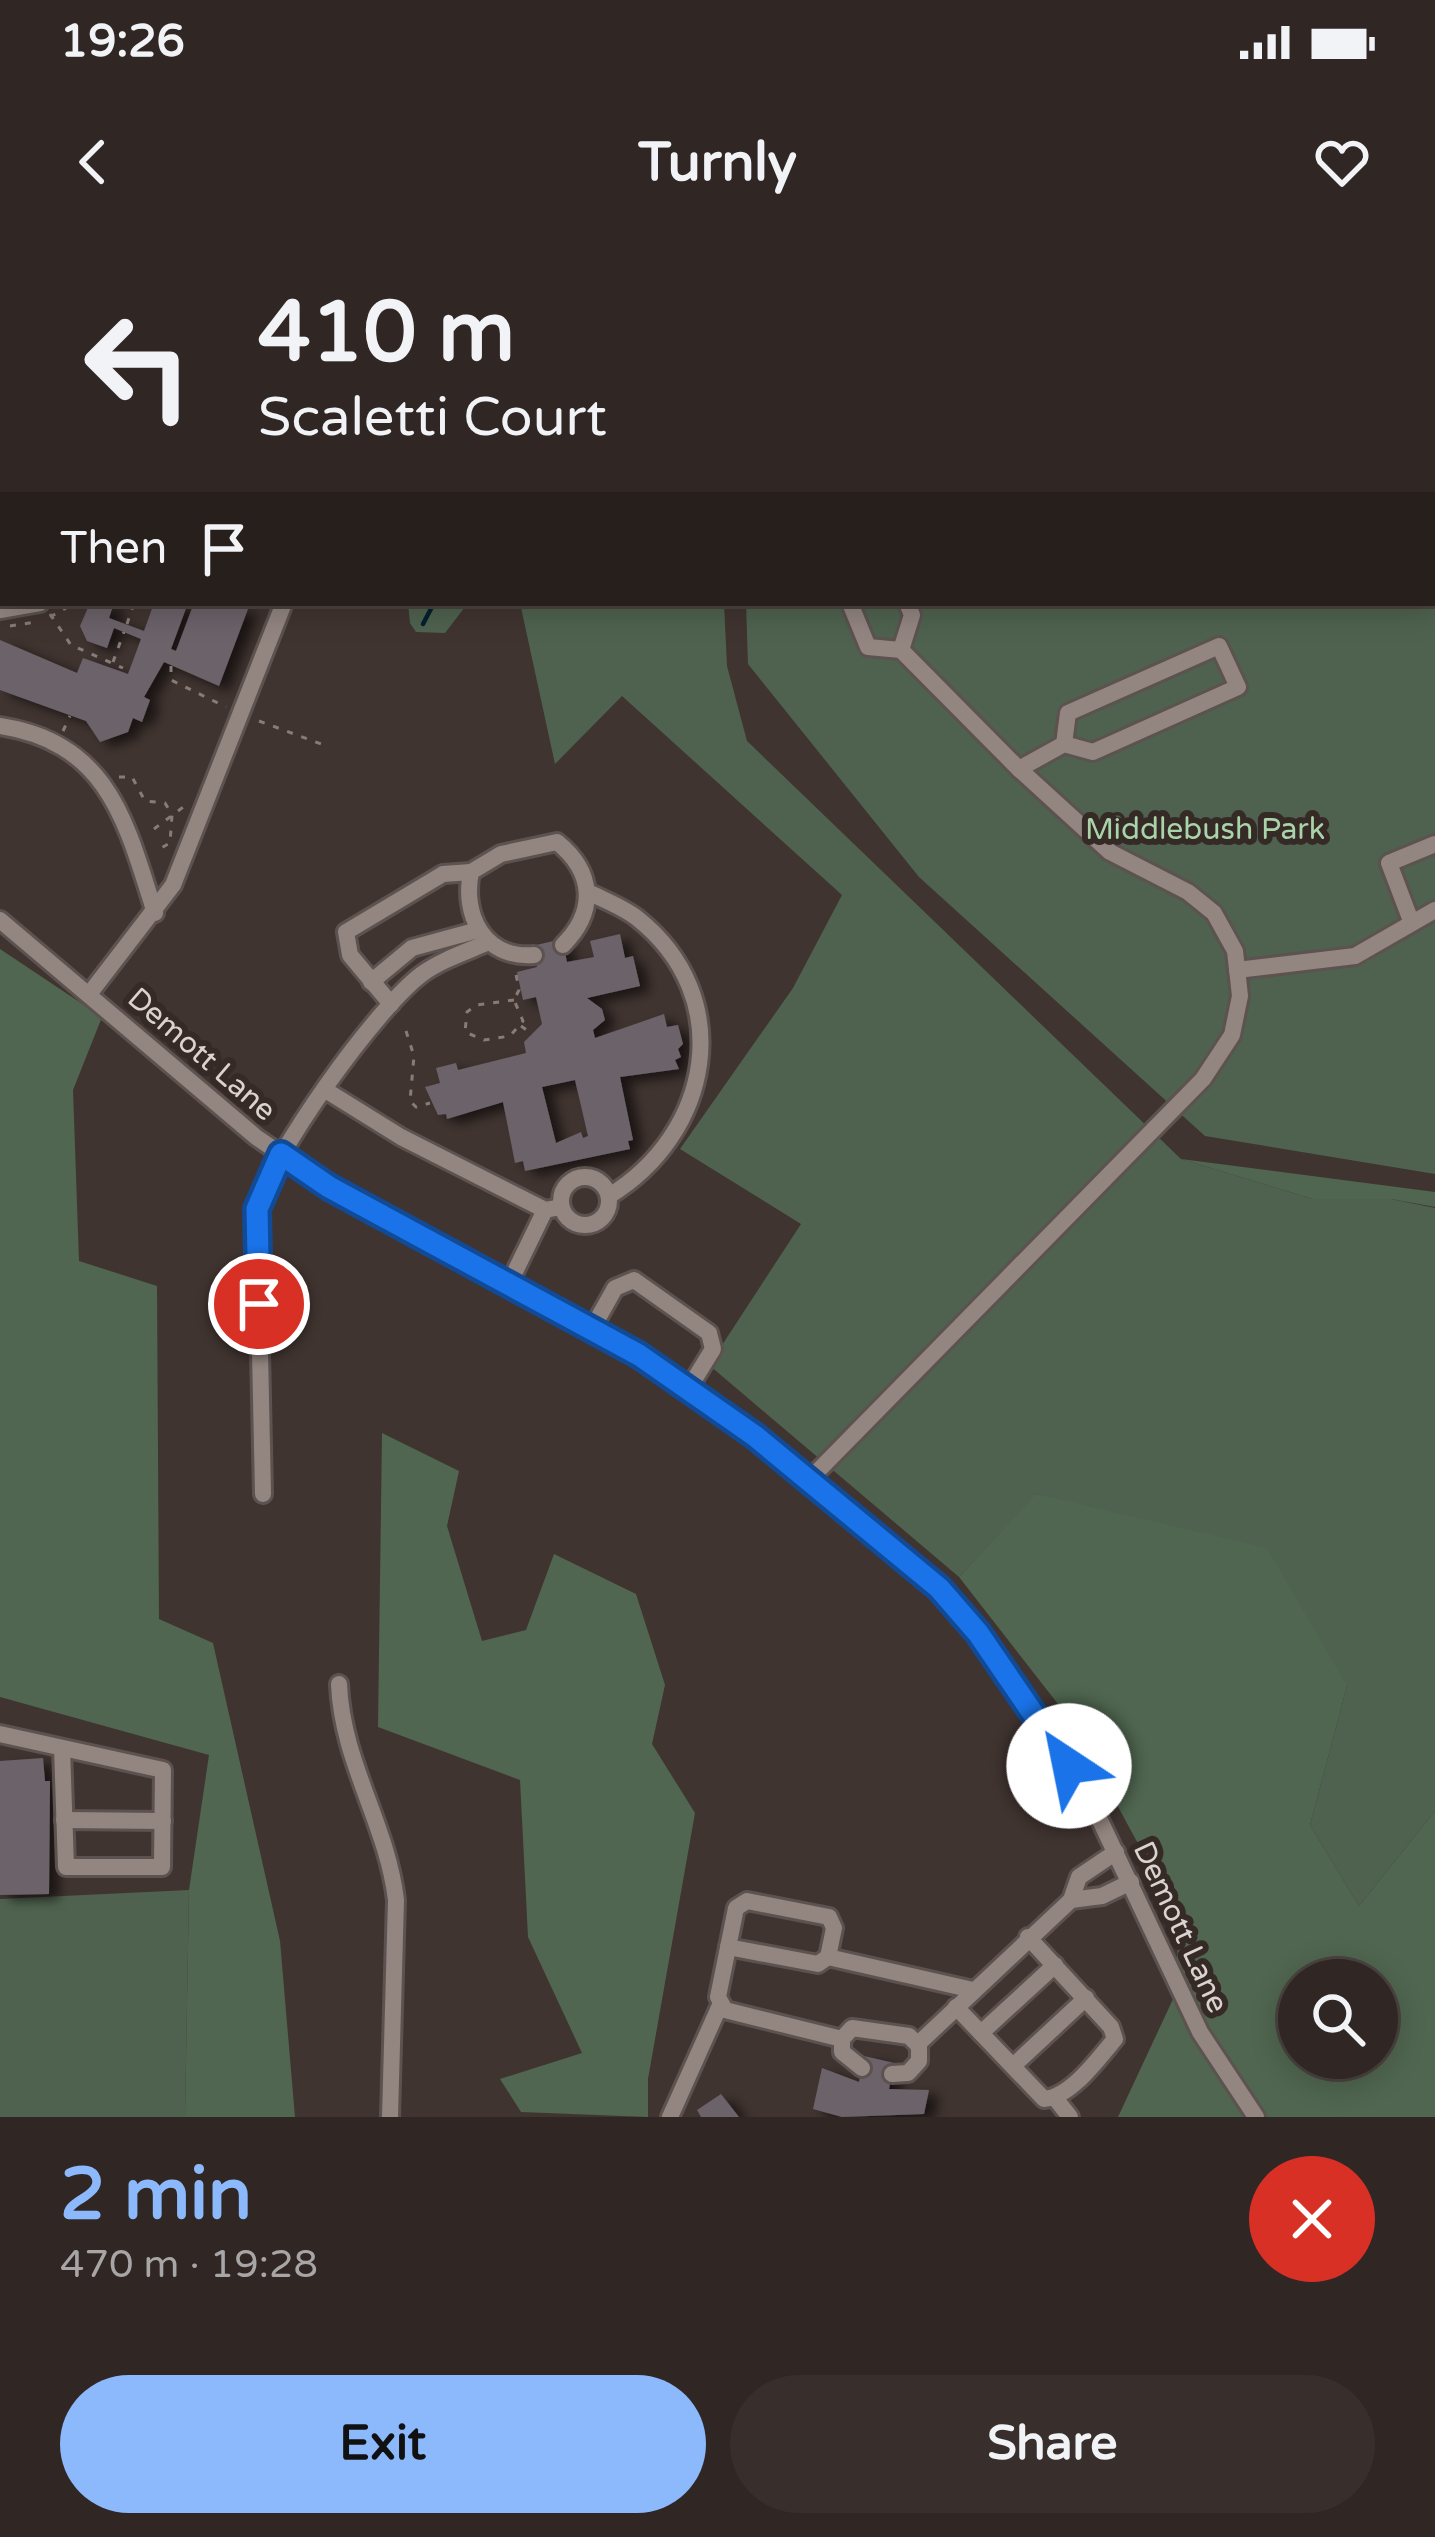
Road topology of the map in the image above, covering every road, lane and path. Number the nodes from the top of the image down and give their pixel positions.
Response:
1 (133, 606) edge
2 (283, 606) edge
3 (851, 606) edge
4 (908, 606) edge
5 (0, 610) edge
6 (46, 610) edge
7 (127, 624) dead end
8 (124, 632) dead end
9 (901, 650) junction
10 (112, 663) junction
11 (171, 666) dead end
12 (123, 668) dead end
13 (231, 710) dead end
14 (70, 716) dead end
15 (259, 721) dead end
16 (0, 726) edge
17 (75, 740) dead end
18 (1064, 743) junction
19 (324, 745) dead end
20 (1019, 769) junction
21 (110, 772) dead end
22 (1435, 844) edge
23 (156, 851) dead end
24 (471, 872) junction
25 (588, 892) junction
26 (1435, 910) edge
27 (155, 913) junction
28 (0, 920) edge
29 (1411, 921) junction
30 (483, 936) junction
31 (563, 945) dead end
32 (534, 955) dead end
33 (515, 966) dead end
34 (1237, 970) junction
35 (371, 982) junction
36 (90, 993) junction
37 (514, 1000) junction
38 (391, 1004) junction
39 (520, 1025) junction
40 (406, 1031) dead end
41 (531, 1033) dead end
42 (327, 1091) junction
43 (430, 1103) dead end
44 (281, 1154) junction
45 (609, 1196) junction
46 (553, 1209) junction
47 (508, 1286) junction
48 (592, 1329) junction
49 (689, 1388) junction
50 (809, 1480) junction
51 (263, 1494) dead end
52 (339, 1684) dead end
53 (0, 1734) edge
54 (62, 1748) junction
55 (64, 1820) junction
56 (164, 1821) junction
57 (1117, 1852) junction
58 (1132, 1882) junction
59 (1071, 1900) junction
60 (1028, 1937) junction
61 (728, 1947) junction
62 (828, 1957) junction
63 (1055, 1965) junction
64 (973, 1990) junction
65 (1086, 1997) junction
66 (721, 2003) junction
67 (956, 2006) junction
68 (982, 2033) junction
69 (842, 2039) junction
70 (917, 2044) junction
71 (1013, 2066) junction
72 (862, 2068) dead end
73 (892, 2074) dead end
74 (1054, 2098) junction
75 (390, 2117) edge
76 (670, 2117) edge
77 (1070, 2117) edge
78 (1256, 2117) edge

1 - 7 path
2 - 27 street
3 - 9 street
4 - 9 street
5 - 6 street
6 - 10 path
8 - 10 path
9 - 20 street
10 - 12 path
11 - 13 path
14 - 17 path
15 - 19 path
16 - 27 street
18 - 18 street
18 - 20 street
20 - 34 street
21 - 23 path
22 - 29 street
24 - 25 street
24 - 30 street
24 - 35 street
25 - 31 street
25 - 45 street
26 - 29 street
27 - 36 street
28 - 36 street, Demott Lane
29 - 34 street
30 - 32 street
30 - 35 street
30 - 38 street
33 - 37 path
34 - 50 street
35 - 38 street
36 - 44 street, Demott Lane
37 - 39 path
37 - 39 path
38 - 42 street
39 - 41 path
40 - 43 path
42 - 44 street
42 - 46 street
44 - 47 street, Demott Lane
44 - 51 street
45 - 46 street
45 - 46 street
46 - 47 street
47 - 48 street, Demott Lane
48 - 49 street, Demott Lane
48 - 49 street
49 - 50 street, Demott Lane
50 - 57 street, Demott Lane
52 - 75 street
53 - 54 street
54 - 55 street
54 - 56 street
55 - 56 street
55 - 56 street
57 - 58 street, Demott Lane
57 - 59 street
58 - 59 street
58 - 78 street, Demott Lane
59 - 60 street
60 - 63 street
60 - 64 street
61 - 62 street
61 - 62 street
61 - 66 street
62 - 64 street
63 - 65 street
63 - 68 street
64 - 67 street
65 - 71 street
65 - 74 street
66 - 69 street
66 - 76 street
67 - 68 street
67 - 70 street
68 - 71 street
69 - 70 street
69 - 72 street
70 - 73 street
71 - 74 street
74 - 77 street

